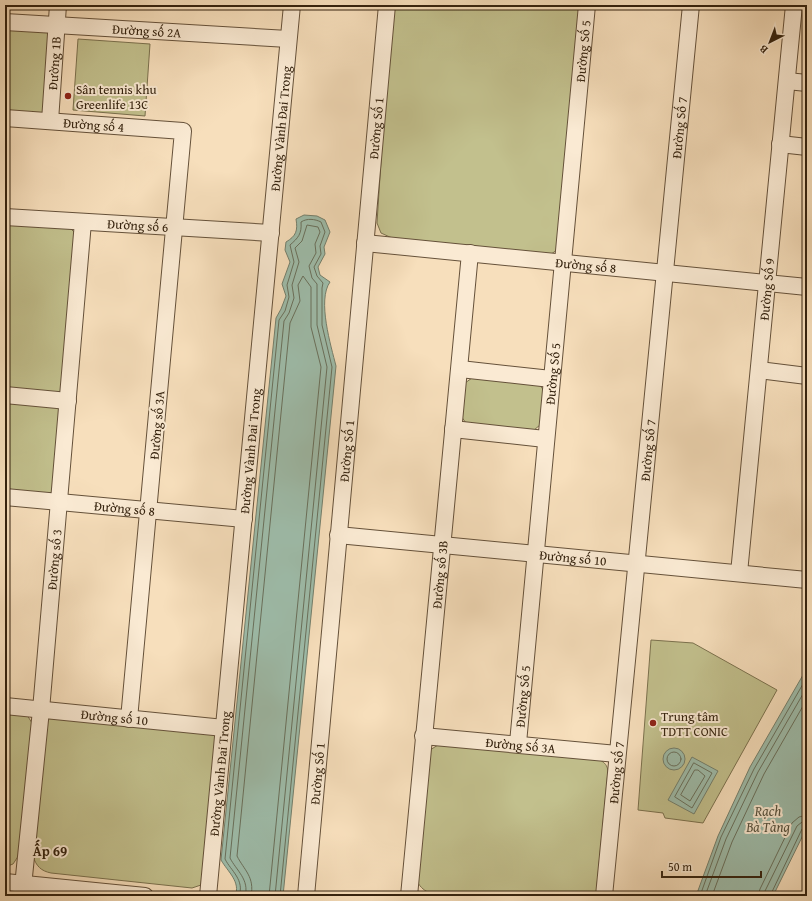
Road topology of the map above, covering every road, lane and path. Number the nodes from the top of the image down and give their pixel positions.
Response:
1 (58, 5) edge
2 (292, 5) edge
3 (387, 5) edge
4 (587, 5) edge
5 (691, 5) edge
6 (794, 5) edge
7 (5, 22) edge
8 (56, 25) junction
9 (288, 39) junction
10 (786, 81) junction
11 (807, 83) edge
12 (5, 118) edge
13 (50, 122) junction
14 (183, 131) joint
15 (780, 144) junction
16 (807, 147) edge
17 (5, 217) edge
18 (83, 222) junction
19 (174, 228) junction
20 (271, 234) junction
21 (365, 243) junction
22 (470, 253) junction
23 (564, 264) junction
24 (665, 273) junction
25 (767, 283) junction
26 (807, 287) edge
27 (460, 369) junction
28 (759, 370) junction
29 (807, 376) edge
30 (551, 379) junction
31 (5, 395) edge
32 (68, 402) junction
33 (453, 430) junction
34 (545, 439) junction
35 (5, 497) edge
36 (59, 502) junction
37 (149, 511) junction
38 (244, 519) junction
39 (338, 535) junction
40 (441, 544) junction
41 (535, 553) junction
42 (638, 564) junction
43 (739, 573) junction
44 (807, 580) edge
45 (5, 706) edge
46 (41, 710) junction
47 (129, 719) junction
48 (224, 728) junction
49 (424, 736) junction
50 (518, 743) junction
51 (617, 754) junction
52 (5, 882) edge
53 (22, 890) edge
54 (145, 896) edge
55 (208, 896) edge
56 (306, 896) edge
57 (409, 896) edge
58 (604, 896) edge

1 - 8 street, Đường 1B
2 - 9 street, Đường Vành Đai Trong
3 - 21 street, Đường Số 1
4 - 23 street, Đường Số 5
5 - 24 street, Đường Số 7
6 - 10 street, Đường Số 9
7 - 8 street, Đường số 2A
8 - 9 street, Đường số 2A
8 - 13 street, Đường 1B
9 - 20 street, Đường Vành Đai Trong
10 - 11 street
10 - 15 street, Đường Số 9
12 - 13 street, Đường số 4
13 - 14 street, Đường số 4
14 - 19 street, Đường số 3A
15 - 16 street
15 - 25 street, Đường Số 9
17 - 18 street, Đường số 6
18 - 19 street, Đường số 6
18 - 32 street, Đường số 3
19 - 20 street, Đường số 6
19 - 37 street, Đường số 3A
20 - 38 street, Đường Vành Đai Trong
21 - 22 street, Đường số 8
21 - 39 street, Đường Số 1
22 - 23 street, Đường số 8
22 - 27 street, Đường số 3B
23 - 24 street, Đường số 8
23 - 30 street, Đường Số 5
24 - 25 street, Đường số 8
24 - 42 street, Đường Số 7
25 - 26 street, Đường số 8
25 - 28 street, Đường Số 9
27 - 30 street
27 - 33 street, Đường số 3B
28 - 29 street
28 - 43 street, Đường Số 9
30 - 34 street, Đường Số 5
31 - 32 street
32 - 36 street, Đường số 3
33 - 34 street
33 - 40 street, Đường số 3B
34 - 41 street, Đường Số 5
35 - 36 street, Đường số 8
36 - 37 street, Đường số 8
36 - 46 street, Đường số 3
37 - 38 street, Đường số 8
37 - 47 street, Đường số 3A
38 - 48 street, Đường Vành Đai Trong
39 - 40 street, Đường số 10
39 - 56 street, Đường Số 1
40 - 41 street, Đường số 10
40 - 49 street, Đường số 3B
41 - 42 street, Đường số 10
41 - 50 street, Đường Số 5
42 - 43 street, Đường số 10
42 - 51 street, Đường Số 7
43 - 44 street, Đường số 10
45 - 46 street, Đường số 10
46 - 47 street, Đường số 10
46 - 53 street, Đường số 3
47 - 48 street, Đường số 10
48 - 55 street, Đường Vành Đai Trong
49 - 50 street, Đường Số 3A
49 - 57 street, Đường số 3B
50 - 51 street, Đường Số 3A
51 - 58 street, Đường Số 7
52 - 53 street
53 - 54 street

